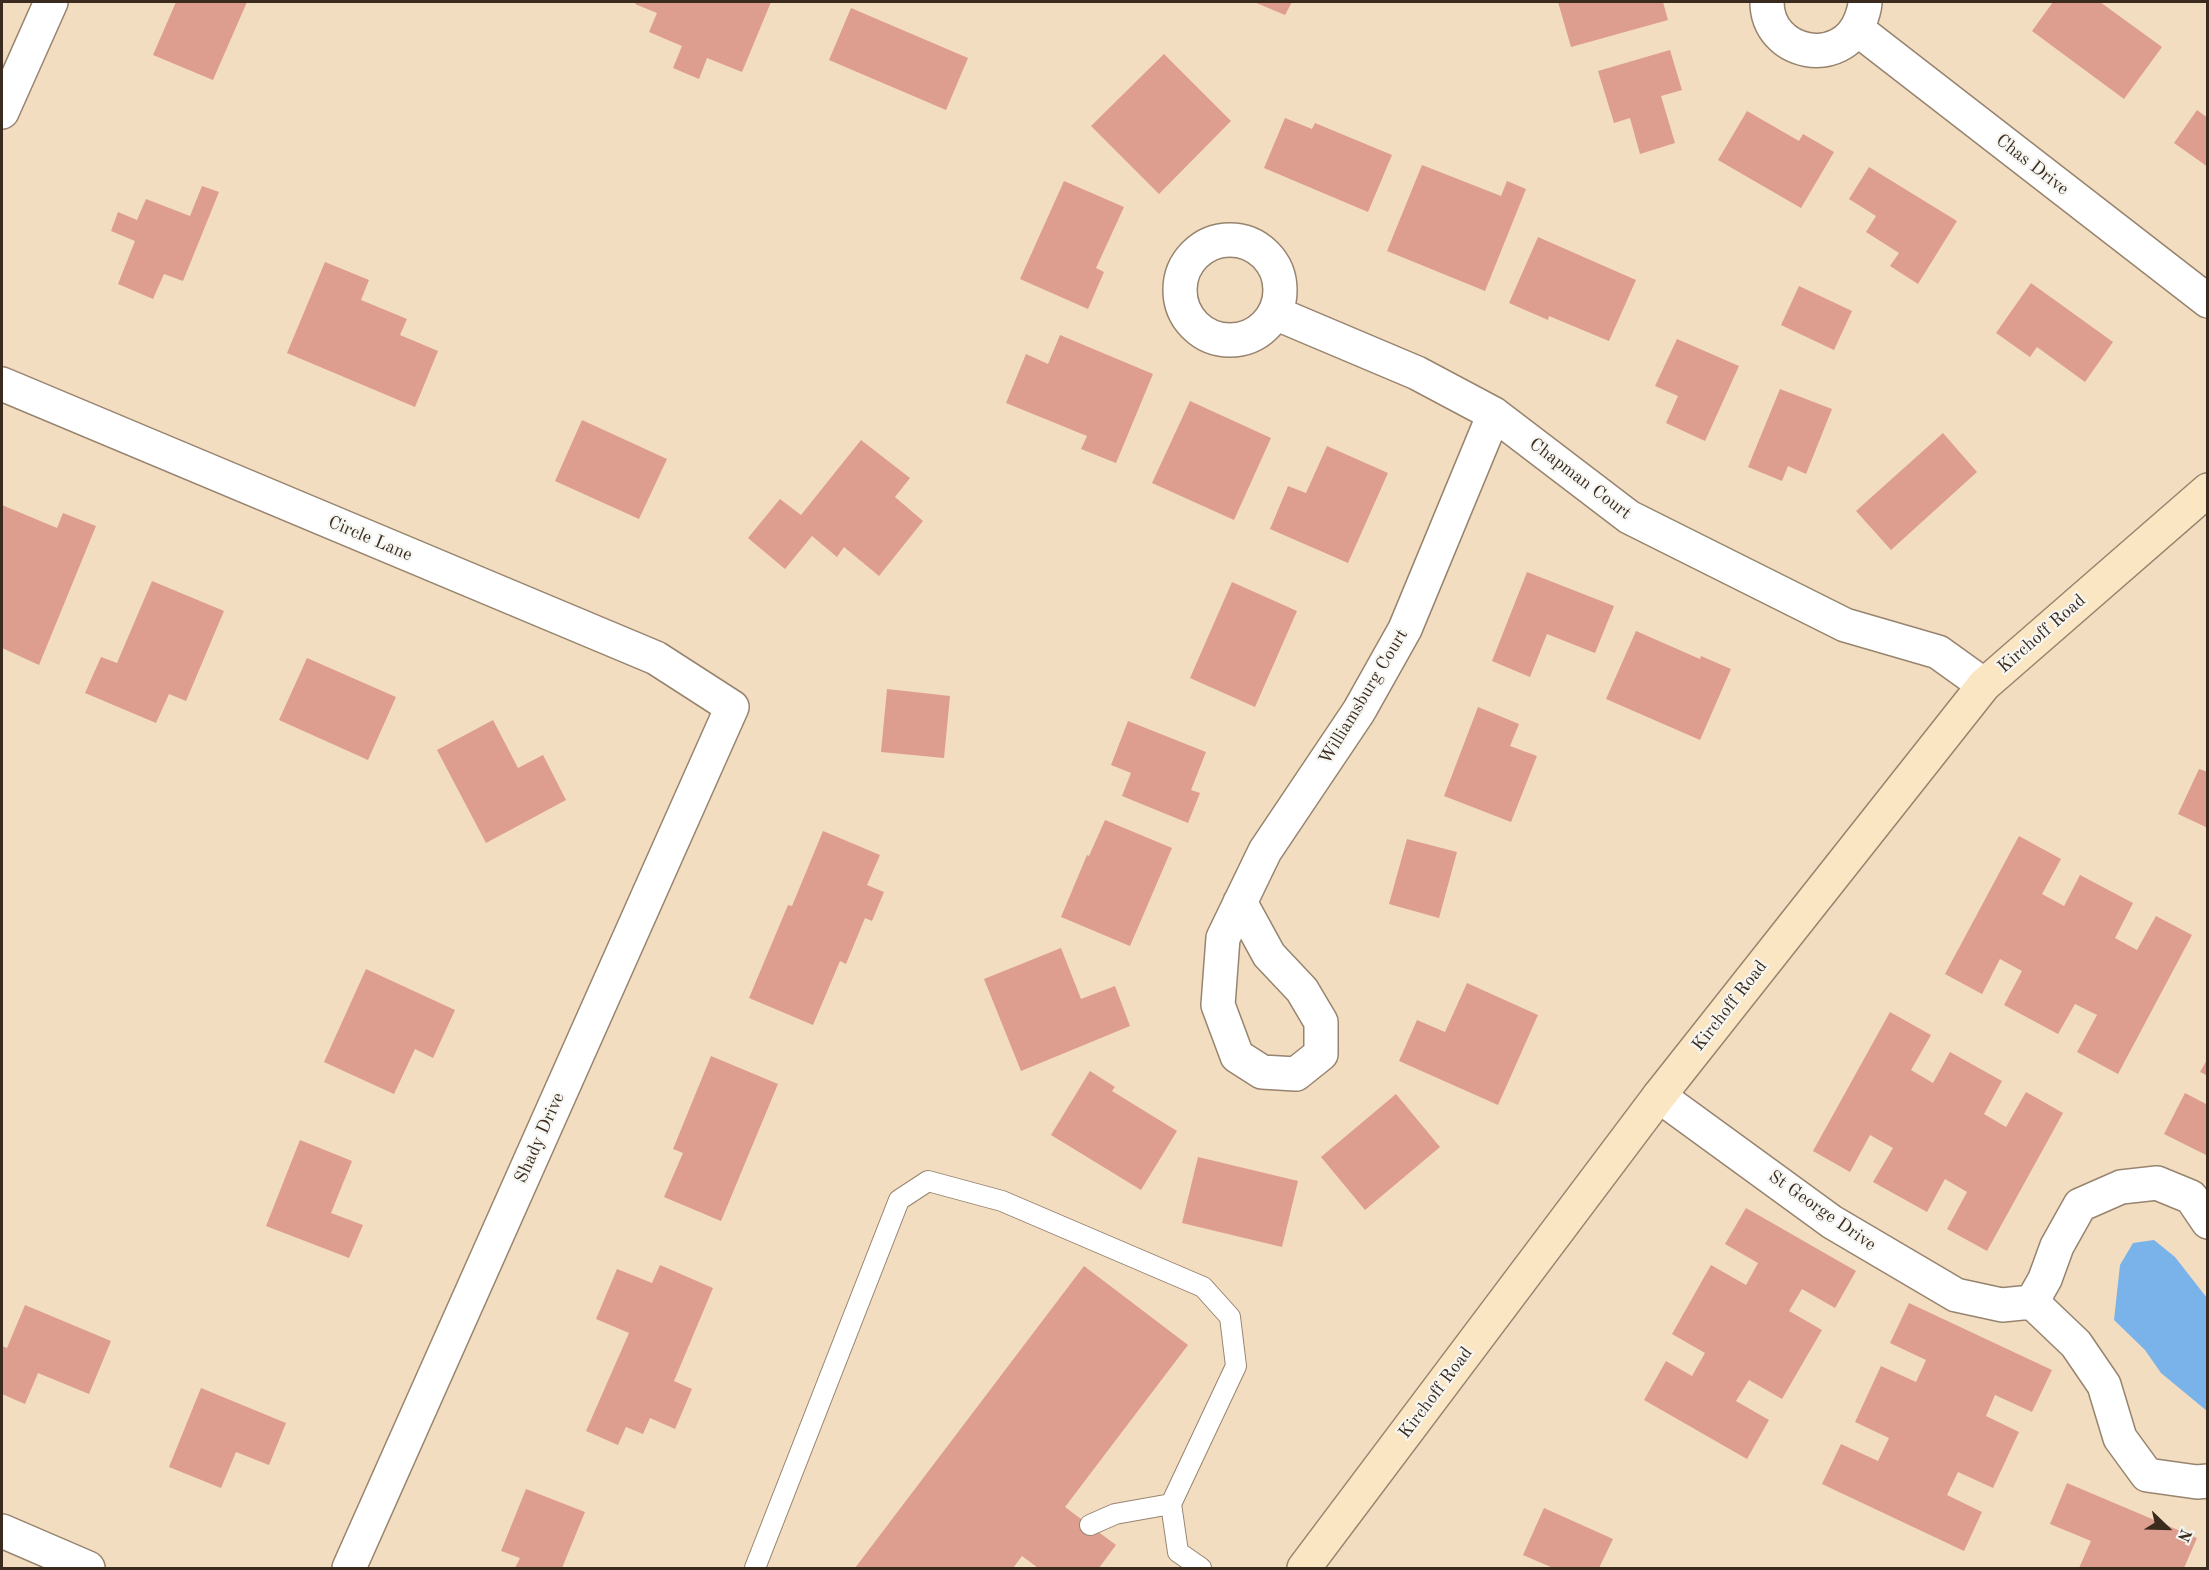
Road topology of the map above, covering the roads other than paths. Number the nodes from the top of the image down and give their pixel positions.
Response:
1 (51, 2) edge
2 (1767, 2) edge
3 (1861, 15) edge
4 (2, 112) edge
5 (2208, 301) edge
6 (1275, 313) dead end
7 (2, 384) edge
8 (1494, 414) junction
9 (2208, 490) edge
10 (1984, 685) junction
11 (732, 707) joint
12 (1240, 902) junction
13 (1659, 1096) junction
14 (2208, 1222) edge
15 (2032, 1302) junction
16 (2208, 1481) edge
17 (1171, 1504) junction
18 (1090, 1525) dead end
19 (2, 1531) edge
20 (88, 1569) edge
21 (349, 1569) edge
22 (755, 1569) edge
23 (1201, 1569) edge
24 (1304, 1569) edge

1 - 4 street
2 - 3 street, Chas Drive
3 - 5 street, Chas Drive
6 - 8 street, Chapman Court
7 - 11 street, Circle Lane
8 - 10 street, Chapman Court
8 - 12 street, Williamsburg Court
9 - 10 main road, Kirchoff Road
10 - 13 main road, Kirchoff Road
11 - 21 street, Shady Drive
12 - 12 street, Williamsburg Court
13 - 15 street, St George Drive
13 - 24 main road, Kirchoff Road
14 - 15 street
15 - 16 street
17 - 18 lane
17 - 22 lane
17 - 23 lane
19 - 20 street

